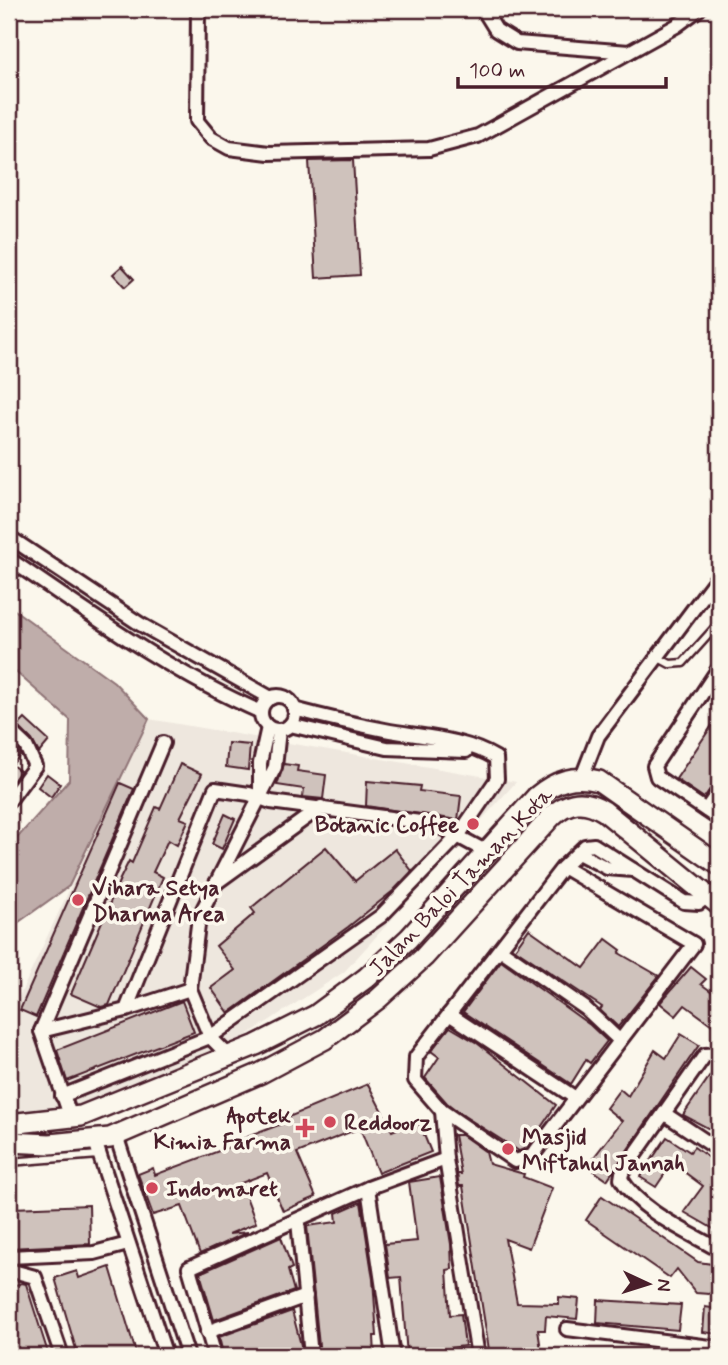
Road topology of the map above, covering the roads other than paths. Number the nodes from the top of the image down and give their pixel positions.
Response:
1 (198, 9) edge
2 (483, 9) edge
3 (699, 9) edge
4 (629, 52) junction
5 (9, 537) edge
6 (9, 559) edge
7 (719, 575) edge
8 (719, 623) edge
9 (657, 657) junction
10 (719, 668) edge
11 (271, 698) junction
12 (294, 709) junction
13 (261, 712) junction
14 (279, 728) junction
15 (9, 730) edge
16 (163, 743) dead end
17 (487, 752) junction
18 (582, 778) junction
19 (719, 790) edge
20 (260, 798) junction
21 (9, 801) edge
22 (321, 807) junction
23 (706, 810) junction
24 (719, 819) edge
25 (458, 836) junction
26 (487, 852) junction
27 (719, 865) edge
28 (563, 867) junction
29 (213, 885) junction
30 (703, 898) edge
31 (400, 946) junction
32 (500, 950) junction
33 (417, 963) junction
34 (190, 989) junction
35 (126, 1010) junction
36 (449, 1014) junction
37 (41, 1031) junction
38 (210, 1037) junction
39 (619, 1040) junction
40 (719, 1054) edge
41 (229, 1056) junction
42 (62, 1096) junction
43 (574, 1097) junction
44 (442, 1111) junction
45 (665, 1114) junction
46 (71, 1118) junction
47 (9, 1124) edge
48 (116, 1135) junction
49 (9, 1142) edge
50 (97, 1148) junction
51 (719, 1150) edge
52 (446, 1159) junction
53 (9, 1162) edge
54 (368, 1188) junction
55 (298, 1221) junction
56 (128, 1244) junction
57 (719, 1251) edge
58 (9, 1257) edge
59 (9, 1270) edge
60 (306, 1296) junction
61 (567, 1329) dead end
62 (207, 1332) junction
63 (719, 1348) edge
64 (307, 1355) edge
65 (62, 1356) edge
66 (166, 1356) edge
67 (188, 1356) edge
68 (215, 1356) edge
69 (393, 1356) edge
70 (478, 1356) edge

1 - 4 street
2 - 4 street
3 - 4 street
5 - 11 street
6 - 13 street
7 - 9 street
8 - 9 lane
9 - 18 street
10 - 23 street
11 - 12 street
11 - 13 street
12 - 14 street
12 - 17 street
13 - 14 street
14 - 17 street
14 - 20 street
15 - 21 street
16 - 37 street
17 - 25 street
18 - 26 highway, Jalan Baloi Taman Kota
18 - 27 highway
19 - 23 street
20 - 22 street
20 - 29 street
20 - 35 street
22 - 25 street
22 - 29 street
23 - 24 street
25 - 26 street
25 - 38 street
26 - 31 highway, Jalan Baloi Taman Kota
28 - 30 street
28 - 32 street
28 - 39 street
29 - 34 street
30 - 33 highway, Jalan Baloi Taman Kota
31 - 33 highway
31 - 41 highway, Jalan Baloi Taman Kota
32 - 36 street
32 - 39 street
33 - 48 highway, Jalan Baloi Taman Kota
34 - 35 street
34 - 38 street
35 - 37 street
36 - 43 street
36 - 44 street
37 - 42 street
38 - 41 street
38 - 42 street
39 - 43 street
40 - 45 street
41 - 46 highway, Jalan Baloi Taman Kota
42 - 46 street
43 - 44 street
44 - 52 street
45 - 51 street
45 - 57 street
46 - 47 highway, Jalan Baloi Taman Kota
48 - 50 highway, Jalan Baloi Taman Kota
48 - 67 street
49 - 50 highway, Jalan Baloi Taman Kota
50 - 53 lane
50 - 56 street
52 - 54 street
52 - 70 street
54 - 55 street
54 - 69 street
55 - 60 street
55 - 62 street
56 - 58 street
56 - 66 street
59 - 65 street
60 - 62 street
60 - 64 street
61 - 63 street
62 - 68 street

